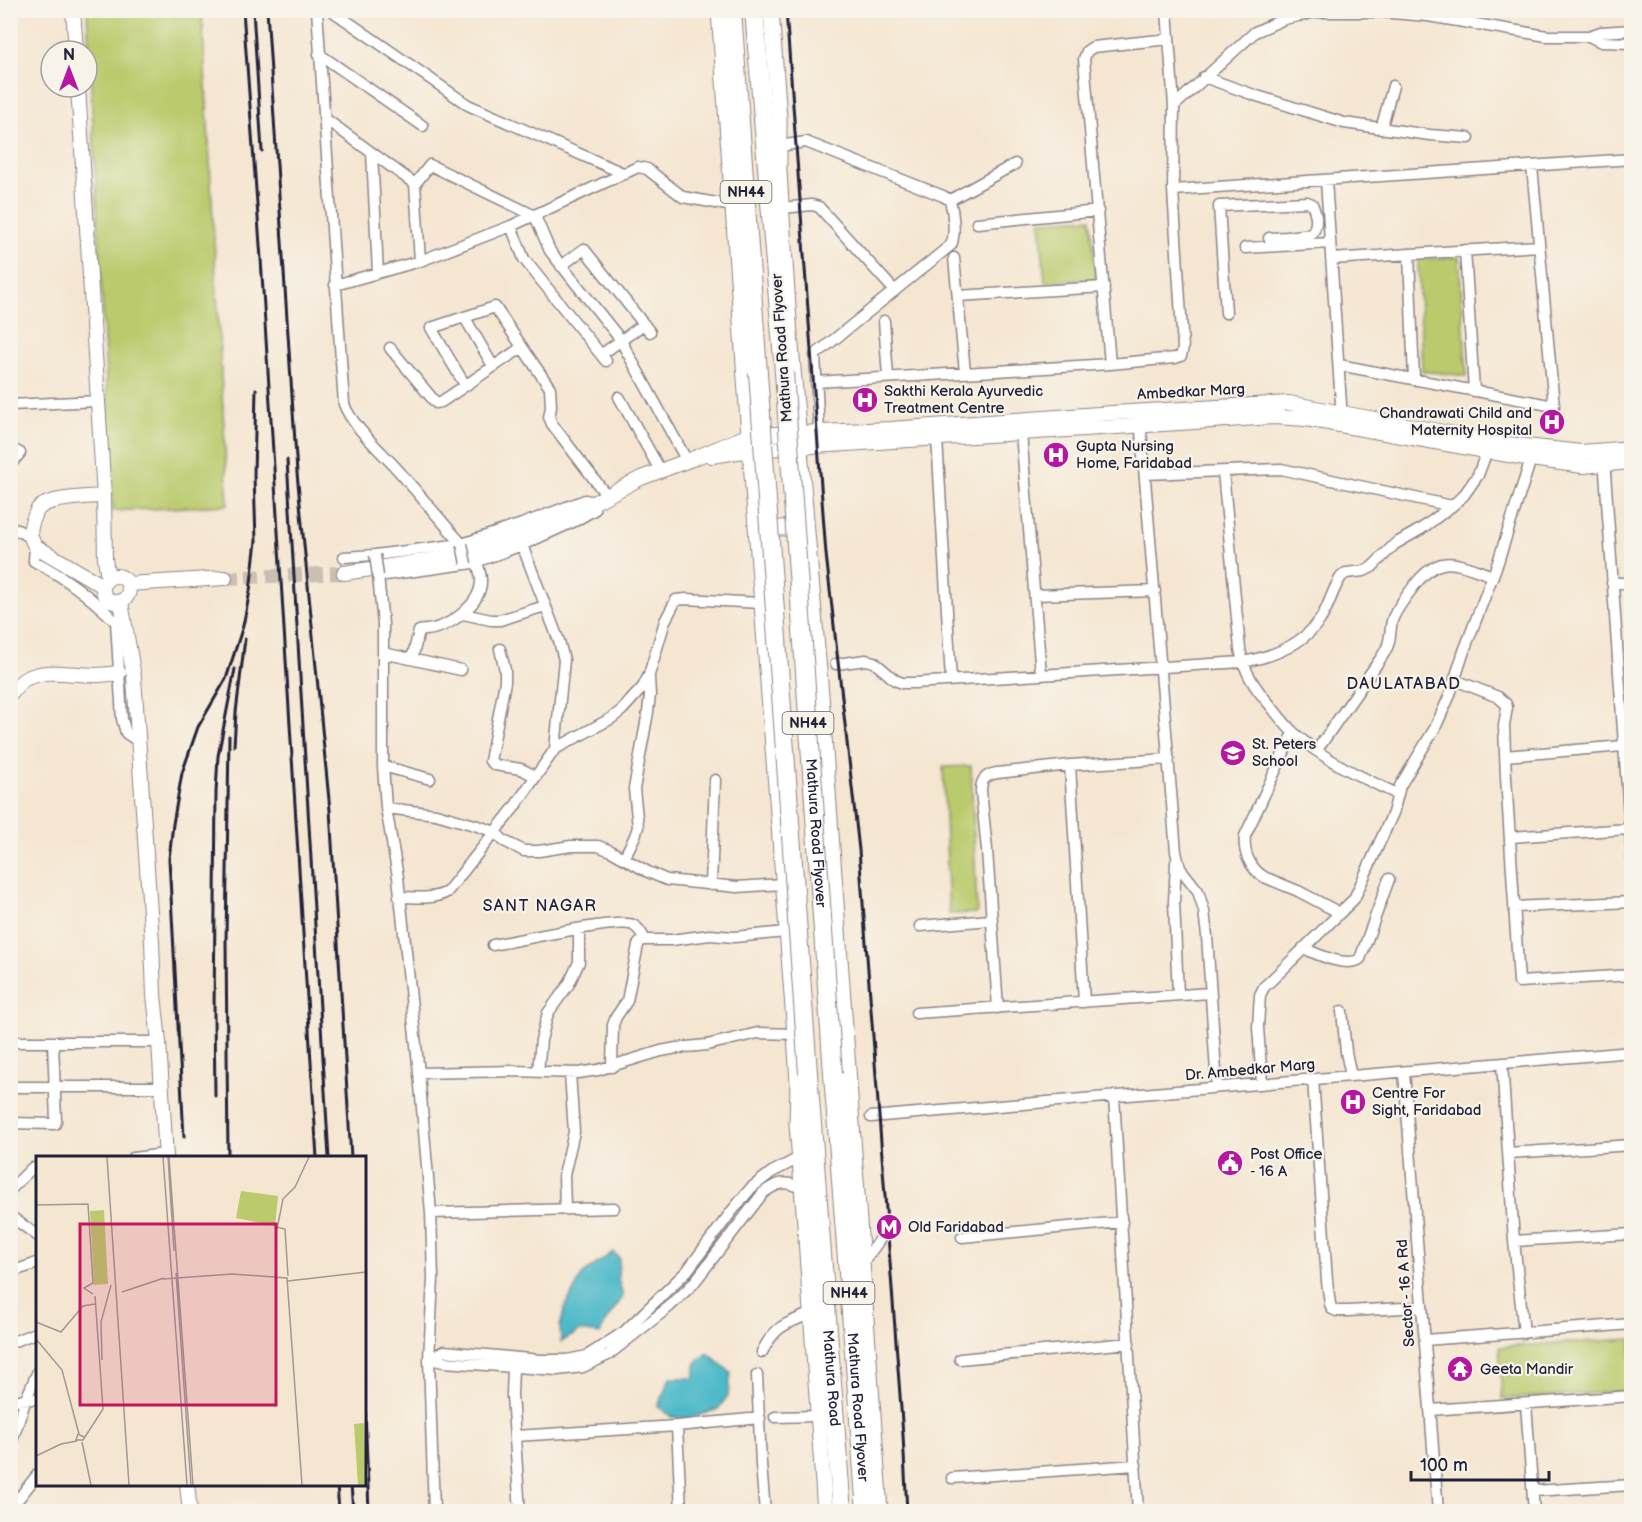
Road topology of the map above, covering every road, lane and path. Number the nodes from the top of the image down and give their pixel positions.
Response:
1 (74, 10) edge
2 (317, 10) edge
3 (331, 10) edge
4 (719, 10) edge
5 (732, 10) edge
6 (754, 10) edge
7 (771, 10) edge
8 (1167, 10) edge
9 (1316, 11) edge
10 (1632, 30) edge
11 (1589, 36) junction
12 (75, 39) edge
13 (1169, 39) junction
14 (1632, 42) edge
15 (319, 54) junction
16 (1204, 77) junction
17 (1394, 86) dead end
18 (79, 99) edge
19 (1174, 106) junction
20 (324, 118) junction
21 (423, 126) dead end
22 (1381, 129) junction
23 (1469, 138) dead end
24 (779, 146) junction
25 (372, 153) junction
26 (1632, 159) edge
27 (1014, 164) dead end
28 (1532, 166) junction
29 (625, 174) junction
30 (1326, 180) junction
31 (1280, 182) junction
32 (415, 184) junction
33 (1173, 189) junction
34 (950, 200) junction
35 (1281, 203) junction
36 (733, 206) junction
37 (782, 208) junction
38 (1098, 211) junction
39 (536, 216) junction
40 (977, 223) dead end
41 (512, 226) junction
42 (1269, 238) dead end
43 (1330, 243) junction
44 (1539, 246) junction
45 (1245, 248) dead end
46 (1465, 250) junction
47 (1409, 254) junction
48 (954, 258) dead end
49 (1331, 259) junction
50 (420, 261) junction
51 (561, 266) junction
52 (378, 273) junction
53 (335, 285) junction
54 (1104, 287) junction
55 (894, 290) junction
56 (958, 296) junction
57 (1226, 313) dead end
58 (465, 318) junction
59 (789, 321) junction
60 (884, 321) dead end
61 (620, 339) junction
62 (390, 348) dead end
63 (521, 348) junction
64 (1110, 364) junction
65 (493, 366) junction
66 (1339, 366) junction
67 (965, 372) junction
68 (888, 377) junction
69 (794, 379) junction
70 (1414, 380) junction
71 (745, 382) junction
72 (816, 382) junction
73 (465, 385) junction
74 (1474, 391) junction
75 (619, 397) dead end
76 (98, 401) junction
77 (10, 405) edge
78 (1140, 418) junction
79 (1342, 419) junction
80 (819, 432) junction
81 (1021, 433) junction
82 (800, 438) junction
83 (937, 438) junction
84 (749, 443) junction
85 (10, 447) edge
86 (1632, 448) edge
87 (1487, 451) junction
88 (1604, 457) junction
89 (1531, 459) junction
90 (689, 460) junction
91 (1632, 462) edge
92 (10, 465) edge
93 (660, 471) junction
94 (1223, 472) junction
95 (1145, 474) junction
96 (104, 496) junction
97 (601, 499) junction
98 (1452, 506) junction
99 (10, 526) edge
100 (808, 539) junction
101 (32, 541) junction
102 (757, 542) junction
103 (462, 544) junction
104 (522, 545) junction
105 (375, 555) junction
106 (344, 557) dead end
107 (472, 562) junction
108 (344, 573) tunnel mouth
109 (378, 576) junction
110 (1493, 576) junction
111 (225, 578) tunnel mouth
112 (105, 582) junction
113 (128, 584) junction
114 (1612, 584) junction
115 (1632, 584) edge
116 (1155, 591) junction
117 (1035, 595) junction
118 (121, 602) junction
119 (762, 603) junction
120 (545, 606) junction
121 (462, 614) junction
122 (500, 649) dead end
123 (383, 653) junction
124 (412, 659) junction
125 (1242, 662) junction
126 (836, 664) dead end
127 (1161, 667) junction
128 (461, 670) dead end
129 (119, 674) junction
130 (1041, 674) junction
131 (649, 675) junction
132 (951, 680) junction
133 (1455, 680) junction
134 (10, 695) edge
135 (1293, 733) junction
136 (138, 741) junction
137 (1623, 746) junction
138 (555, 749) junction
139 (1317, 750) junction
140 (1505, 756) junction
141 (1169, 759) junction
142 (1071, 765) junction
143 (383, 766) junction
144 (536, 776) junction
145 (430, 779) dead end
146 (715, 780) dead end
147 (1397, 794) junction
148 (386, 808) junction
149 (1629, 829) junction
150 (495, 831) junction
151 (1510, 837) junction
152 (1176, 852) junction
153 (624, 858) junction
154 (1632, 859) edge
155 (1389, 879) dead end
156 (783, 884) junction
157 (711, 885) junction
158 (399, 897) junction
159 (1632, 902) edge
160 (1514, 907) junction
161 (1340, 913) junction
162 (991, 920) junction
163 (920, 926) dead end
164 (579, 930) junction
165 (786, 932) junction
166 (645, 940) junction
167 (493, 945) dead end
168 (1303, 948) junction
169 (1632, 975) edge
170 (1210, 993) junction
171 (1178, 995) junction
172 (1084, 1002) junction
173 (998, 1008) junction
174 (1342, 1011) dead end
175 (916, 1013) dead end
176 (795, 1034) junction
177 (159, 1041) junction
178 (10, 1042) edge
179 (53, 1042) junction
180 (1632, 1052) edge
181 (1502, 1063) junction
182 (612, 1067) junction
183 (538, 1072) junction
184 (1404, 1072) junction
185 (419, 1073) junction
186 (570, 1073) junction
187 (1351, 1076) junction
188 (1313, 1079) junction
189 (1262, 1084) junction
190 (10, 1087) edge
191 (55, 1087) junction
192 (162, 1087) junction
193 (1217, 1088) junction
194 (798, 1091) junction
195 (1114, 1096) junction
196 (871, 1117) dead end
197 (10, 1123) edge
198 (1632, 1145) edge
199 (1508, 1153) junction
200 (165, 1156) edge
201 (799, 1158) junction
202 (32, 1168) dead end
203 (816, 1173) junction
204 (10, 1190) edge
205 (802, 1190) junction
206 (614, 1208) dead end
207 (565, 1209) junction
208 (431, 1213) junction
209 (10, 1215) edge
210 (1122, 1222) junction
211 (36, 1234) edge
212 (1632, 1234) edge
213 (962, 1237) dead end
214 (880, 1239) dead end
215 (1514, 1241) junction
216 (36, 1263) edge
217 (862, 1264) junction
218 (10, 1272) edge
219 (1422, 1307) junction
220 (810, 1314) junction
221 (1632, 1324) edge
222 (36, 1333) edge
223 (1524, 1333) junction
224 (1425, 1340) junction
225 (10, 1343) edge
226 (1129, 1344) junction
227 (762, 1352) dead end
228 (429, 1359) junction
229 (960, 1359) dead end
230 (513, 1366) junction
231 (757, 1375) dead end
232 (36, 1376) edge
233 (1632, 1396) edge
234 (36, 1399) edge
235 (10, 1400) edge
236 (26, 1400) junction
237 (1526, 1404) junction
238 (1430, 1410) junction
239 (818, 1416) junction
240 (775, 1417) dead end
241 (760, 1418) junction
242 (677, 1426) junction
243 (514, 1436) junction
244 (11, 1442) edge
245 (1136, 1465) junction
246 (36, 1477) edge
247 (952, 1478) dead end
248 (1632, 1485) edge
249 (186, 1486) edge
250 (186, 1486) edge
251 (1533, 1491) junction
252 (10, 1505) edge
253 (182, 1512) edge
254 (190, 1512) edge
255 (434, 1512) edge
256 (520, 1512) edge
257 (681, 1512) edge
258 (765, 1512) edge
259 (825, 1512) edge
260 (842, 1512) edge
261 (866, 1512) edge
262 (880, 1512) edge
263 (1138, 1512) edge
264 (1438, 1512) edge
265 (1534, 1512) edge

1 - 12 street
2 - 15 street
3 - 29 street
4 - 36 main road
5 - 203 highway, Mathura Road Flyover / NH44, bridge
6 - 261 highway, Mathura Road Flyover / NH44, bridge
7 - 24 main road
8 - 13 street
9 - 11 street
9 - 16 street
10 - 11 street
11 - 14 street
13 - 19 street
13 - 38 street
15 - 20 street
15 - 21 street
16 - 19 street
16 - 22 street
17 - 22 street
18 - 76 street
19 - 33 street
20 - 25 street
20 - 53 street
22 - 23 street
24 - 34 street
24 - 37 main road
25 - 32 street
25 - 52 street
26 - 28 street
27 - 34 street
28 - 30 street
28 - 44 street
29 - 36 street
29 - 39 street
30 - 31 street
30 - 43 street
31 - 33 street
31 - 35 street
32 - 39 street
32 - 50 street
33 - 64 street
34 - 55 street
35 - 42 street
35 - 57 street
36 - 71 main road
37 - 55 street
37 - 59 main road
38 - 40 street
38 - 54 street
39 - 41 street
39 - 51 street
41 - 50 street
41 - 61 street
43 - 45 street
43 - 49 street
44 - 46 street
44 - 74 street
46 - 47 street
46 - 74 street
47 - 49 street
47 - 70 street
48 - 56 street
49 - 66 street
50 - 52 street
51 - 61 street
51 - 61 street
52 - 53 street
53 - 103 street
54 - 56 street
54 - 64 street
55 - 72 street
56 - 67 street
58 - 63 street
58 - 65 street
58 - 73 street
59 - 69 main road
59 - 82 main road
60 - 68 street
61 - 90 street
62 - 73 street
63 - 65 street
63 - 97 street
64 - 67 street
65 - 73 street
66 - 70 street
66 - 79 street
67 - 68 street
68 - 72 street
69 - 71 main road
69 - 82 main road
70 - 74 street
71 - 84 main road
72 - 80 street
75 - 93 street
76 - 77 street
76 - 96 street
78 - 79 street, Ambedkar Marg
78 - 80 street, Ambedkar Marg
78 - 81 street, Ambedkar Marg
78 - 95 street
79 - 87 street, Ambedkar Marg
79 - 88 street, Ambedkar Marg
80 - 82 street, Ambedkar Marg
81 - 83 street, Ambedkar Marg
81 - 117 street
82 - 83 street, Ambedkar Marg
82 - 84 street, Ambedkar Marg
82 - 100 main road
83 - 132 street
84 - 90 street, Ambedkar Marg
84 - 102 main road
85 - 92 street
86 - 88 street, Ambedkar Marg
87 - 89 street, Ambedkar Marg
87 - 98 street
88 - 89 street, Ambedkar Marg
88 - 91 street, Ambedkar Marg
88 - 114 street
89 - 110 street
90 - 93 street, Ambedkar Marg
93 - 97 street, Ambedkar Marg
94 - 95 street
94 - 98 street
94 - 125 street
95 - 116 street
96 - 101 street
96 - 112 street
97 - 103 street
97 - 104 street
97 - 108 street, Ambedkar Marg
98 - 125 street
99 - 101 street
100 - 102 main road
100 - 217 main road
101 - 112 street
101 - 129 street
102 - 119 main road
103 - 105 street
103 - 107 street, bridge
104 - 107 street
104 - 120 street
105 - 106 street
105 - 109 street, bridge
107 - 109 street
107 - 121 street
109 - 123 street
110 - 133 street
110 - 139 street
111 - 113 street
112 - 113 street
112 - 118 street
113 - 118 street
114 - 115 street
114 - 137 street
116 - 117 street
116 - 127 street
117 - 130 street
118 - 136 street
119 - 131 street
119 - 156 main road
120 - 121 street
120 - 138 street
121 - 124 street
122 - 144 street
123 - 124 street
123 - 143 street
124 - 128 street
125 - 127 street
125 - 135 street
126 - 132 street
127 - 130 street
127 - 141 street
129 - 134 street
129 - 136 street
130 - 132 street
131 - 138 street
131 - 153 street
133 - 140 street
133 - 147 street
135 - 139 street
135 - 161 street
136 - 177 street
137 - 140 street
137 - 149 street
138 - 144 street
139 - 147 street
140 - 151 street
141 - 142 street
141 - 152 street
142 - 162 street
142 - 172 street
143 - 145 street
143 - 148 street
144 - 150 street
146 - 157 street
147 - 161 street
148 - 150 street
148 - 158 street
149 - 151 street
149 - 154 street
150 - 153 street
150 - 158 street
151 - 160 street
152 - 170 street
152 - 171 street
153 - 157 street
155 - 168 street
156 - 157 street
156 - 165 main road
158 - 185 street
159 - 160 street
160 - 169 street
161 - 168 street
162 - 163 street
162 - 173 street
164 - 166 street
164 - 167 street
164 - 183 street
165 - 166 street
165 - 176 main road
166 - 182 street
168 - 189 street
170 - 171 street
170 - 193 street
171 - 172 street
172 - 173 street
173 - 175 street
174 - 187 street
176 - 182 street
176 - 194 main road
177 - 179 street
177 - 192 street
178 - 179 street
179 - 191 street
180 - 181 street, Dr. Ambedkar Marg
181 - 184 street, Dr. Ambedkar Marg
181 - 199 street
182 - 186 street
183 - 185 street
183 - 186 street
184 - 187 street, Dr. Ambedkar Marg
184 - 219 street, Sector - 16 A Rd
185 - 208 street
186 - 207 street
187 - 188 street, Dr. Ambedkar Marg
188 - 189 street, Dr. Ambedkar Marg
188 - 219 street
189 - 193 street, Dr. Ambedkar Marg
190 - 191 street
191 - 192 street
191 - 197 street
192 - 200 street
193 - 195 street, Dr. Ambedkar Marg
194 - 201 main road
194 - 203 highway
195 - 196 street, Dr. Ambedkar Marg
195 - 210 street
198 - 199 street
199 - 215 street
201 - 205 main road
201 - 228 street
202 - 204 street
203 - 260 highway, Mathura Road / NH44
205 - 220 main road
205 - 230 street
206 - 207 street
207 - 208 street
208 - 228 street
209 - 211 street
210 - 213 street
210 - 226 street
212 - 215 street
214 - 217 street
215 - 223 street
216 - 218 street
217 - 262 main road
219 - 224 street, Sector - 16 A Rd
220 - 227 street
220 - 239 main road
221 - 223 street
222 - 225 street
223 - 224 street
224 - 238 street, Sector - 16 A Rd
226 - 229 street
226 - 245 street
228 - 230 street
228 - 255 street
230 - 243 street
231 - 241 street
232 - 236 street
233 - 237 street
234 - 236 street
235 - 236 street
236 - 244 street
237 - 238 street
237 - 251 street
238 - 264 street, Sector - 16 A Rd
239 - 240 street
239 - 259 main road
241 - 242 street
241 - 258 street
242 - 243 street
242 - 257 street
243 - 256 street
245 - 247 street
245 - 263 street
246 - 252 street
248 - 251 street
249 - 253 street
250 - 254 street
251 - 265 street

